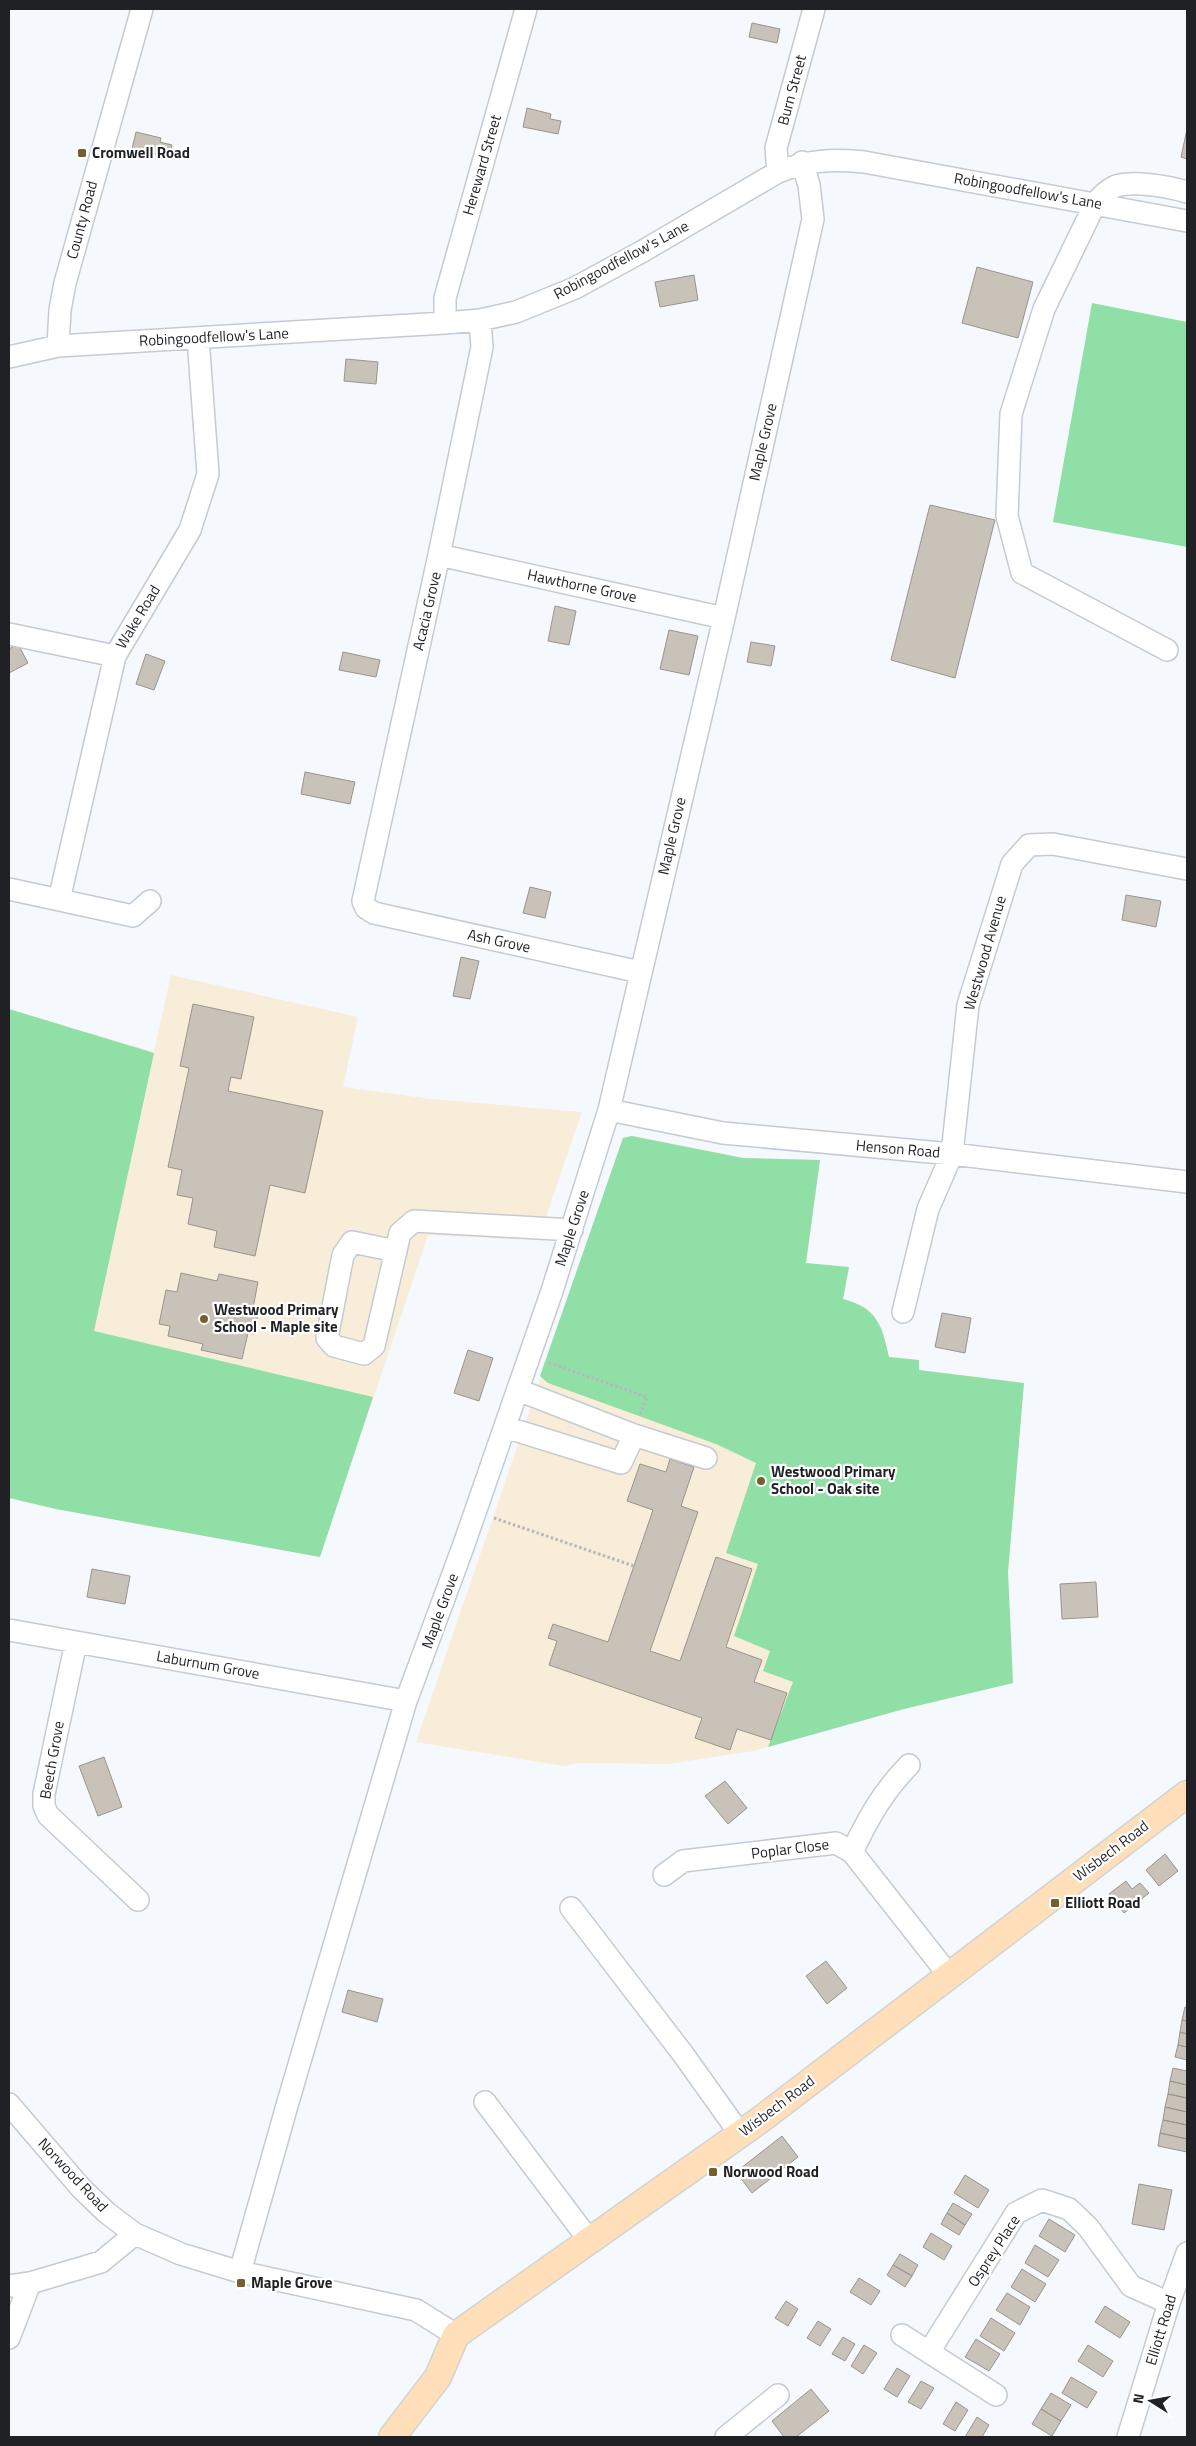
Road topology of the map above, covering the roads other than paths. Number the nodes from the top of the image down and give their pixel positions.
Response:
1 (142, 9) edge
2 (526, 9) edge
3 (814, 9) edge
4 (802, 162) junction
5 (778, 172) junction
6 (1187, 192) edge
7 (1095, 204) junction
8 (1187, 221) edge
9 (480, 320) junction
10 (445, 323) junction
11 (198, 338) junction
12 (58, 346) junction
13 (9, 357) edge
14 (439, 555) junction
15 (724, 618) junction
16 (9, 634) edge
17 (1167, 650) dead end
18 (115, 656) junction
19 (1187, 869) edge
20 (9, 889) edge
21 (59, 900) junction
22 (150, 901) dead end
23 (362, 901) joint
24 (640, 972) junction
25 (609, 1110) junction
26 (952, 1154) junction
27 (1187, 1182) edge
28 (572, 1230) junction
29 (396, 1251) junction
30 (903, 1312) dead end
31 (518, 1390) junction
32 (505, 1427) junction
33 (636, 1435) junction
34 (706, 1458) dead end
35 (9, 1630) edge
36 (76, 1642) junction
37 (406, 1701) junction
38 (909, 1765) dead end
39 (1187, 1794) edge
40 (852, 1852) junction
41 (664, 1874) dead end
42 (138, 1900) dead end
43 (571, 1908) dead end
44 (948, 1974) junction
45 (485, 2102) dead end
46 (9, 2104) edge
47 (740, 2134) junction
48 (135, 2234) junction
49 (589, 2240) junction
50 (1187, 2252) edge
51 (240, 2272) junction
52 (30, 2283) junction
53 (9, 2286) edge
54 (1168, 2303) junction
55 (456, 2335) junction
56 (902, 2335) dead end
57 (9, 2338) edge
58 (929, 2352) junction
59 (778, 2395) dead end
60 (996, 2395) dead end
61 (737, 2434) edge
62 (392, 2437) edge
63 (1128, 2437) edge

1 - 12 street, County Road
2 - 10 street, Hereward Street
3 - 5 street, Burn Street
4 - 5 street, Robingoodfellow's Lane
4 - 7 street, Robingoodfellow's Lane
4 - 15 street, Maple Grove
5 - 9 street, Robingoodfellow's Lane
6 - 7 street
7 - 8 street, Robingoodfellow's Lane
7 - 17 street
9 - 10 street, Robingoodfellow's Lane
9 - 14 street, Acacia Grove
10 - 11 street, Robingoodfellow's Lane
11 - 12 street, Robingoodfellow's Lane
11 - 18 street, Wake Road
12 - 13 street, Robingoodfellow's Lane
14 - 15 street, Hawthorne Grove
14 - 23 street, Acacia Grove
15 - 24 street, Maple Grove
16 - 18 street
18 - 21 street, Wake Road
19 - 26 street, Westwood Avenue
20 - 21 street
21 - 22 street
23 - 24 street, Ash Grove
24 - 25 street, Maple Grove
25 - 26 street, Henson Road
25 - 28 street, Maple Grove
26 - 27 street, Henson Road
26 - 30 street, Westwood Avenue
28 - 29 street
28 - 31 street, Maple Grove
29 - 29 street
31 - 32 street, Maple Grove
31 - 33 street
32 - 33 street
32 - 37 street, Maple Grove
33 - 34 street
35 - 36 street, Laburnum Grove
36 - 37 street, Laburnum Grove
36 - 42 street, Beech Grove
37 - 51 street, Maple Grove
38 - 40 street
39 - 44 main road, Wisbech Road
40 - 41 street, Poplar Close
40 - 44 street, Poplar Close
43 - 47 street
44 - 47 main road, Wisbech Road
45 - 49 street
46 - 48 street, Norwood Road
47 - 49 main road, Wisbech Road
48 - 51 street, Norwood Road
48 - 52 street
49 - 55 main road, Wisbech Road
50 - 54 street, Elliott Road
51 - 55 street, Norwood Road
52 - 53 street
52 - 57 street
54 - 58 street, Osprey Place
54 - 63 street, Elliott Road
55 - 62 main road
56 - 58 street
58 - 60 street
59 - 61 street

